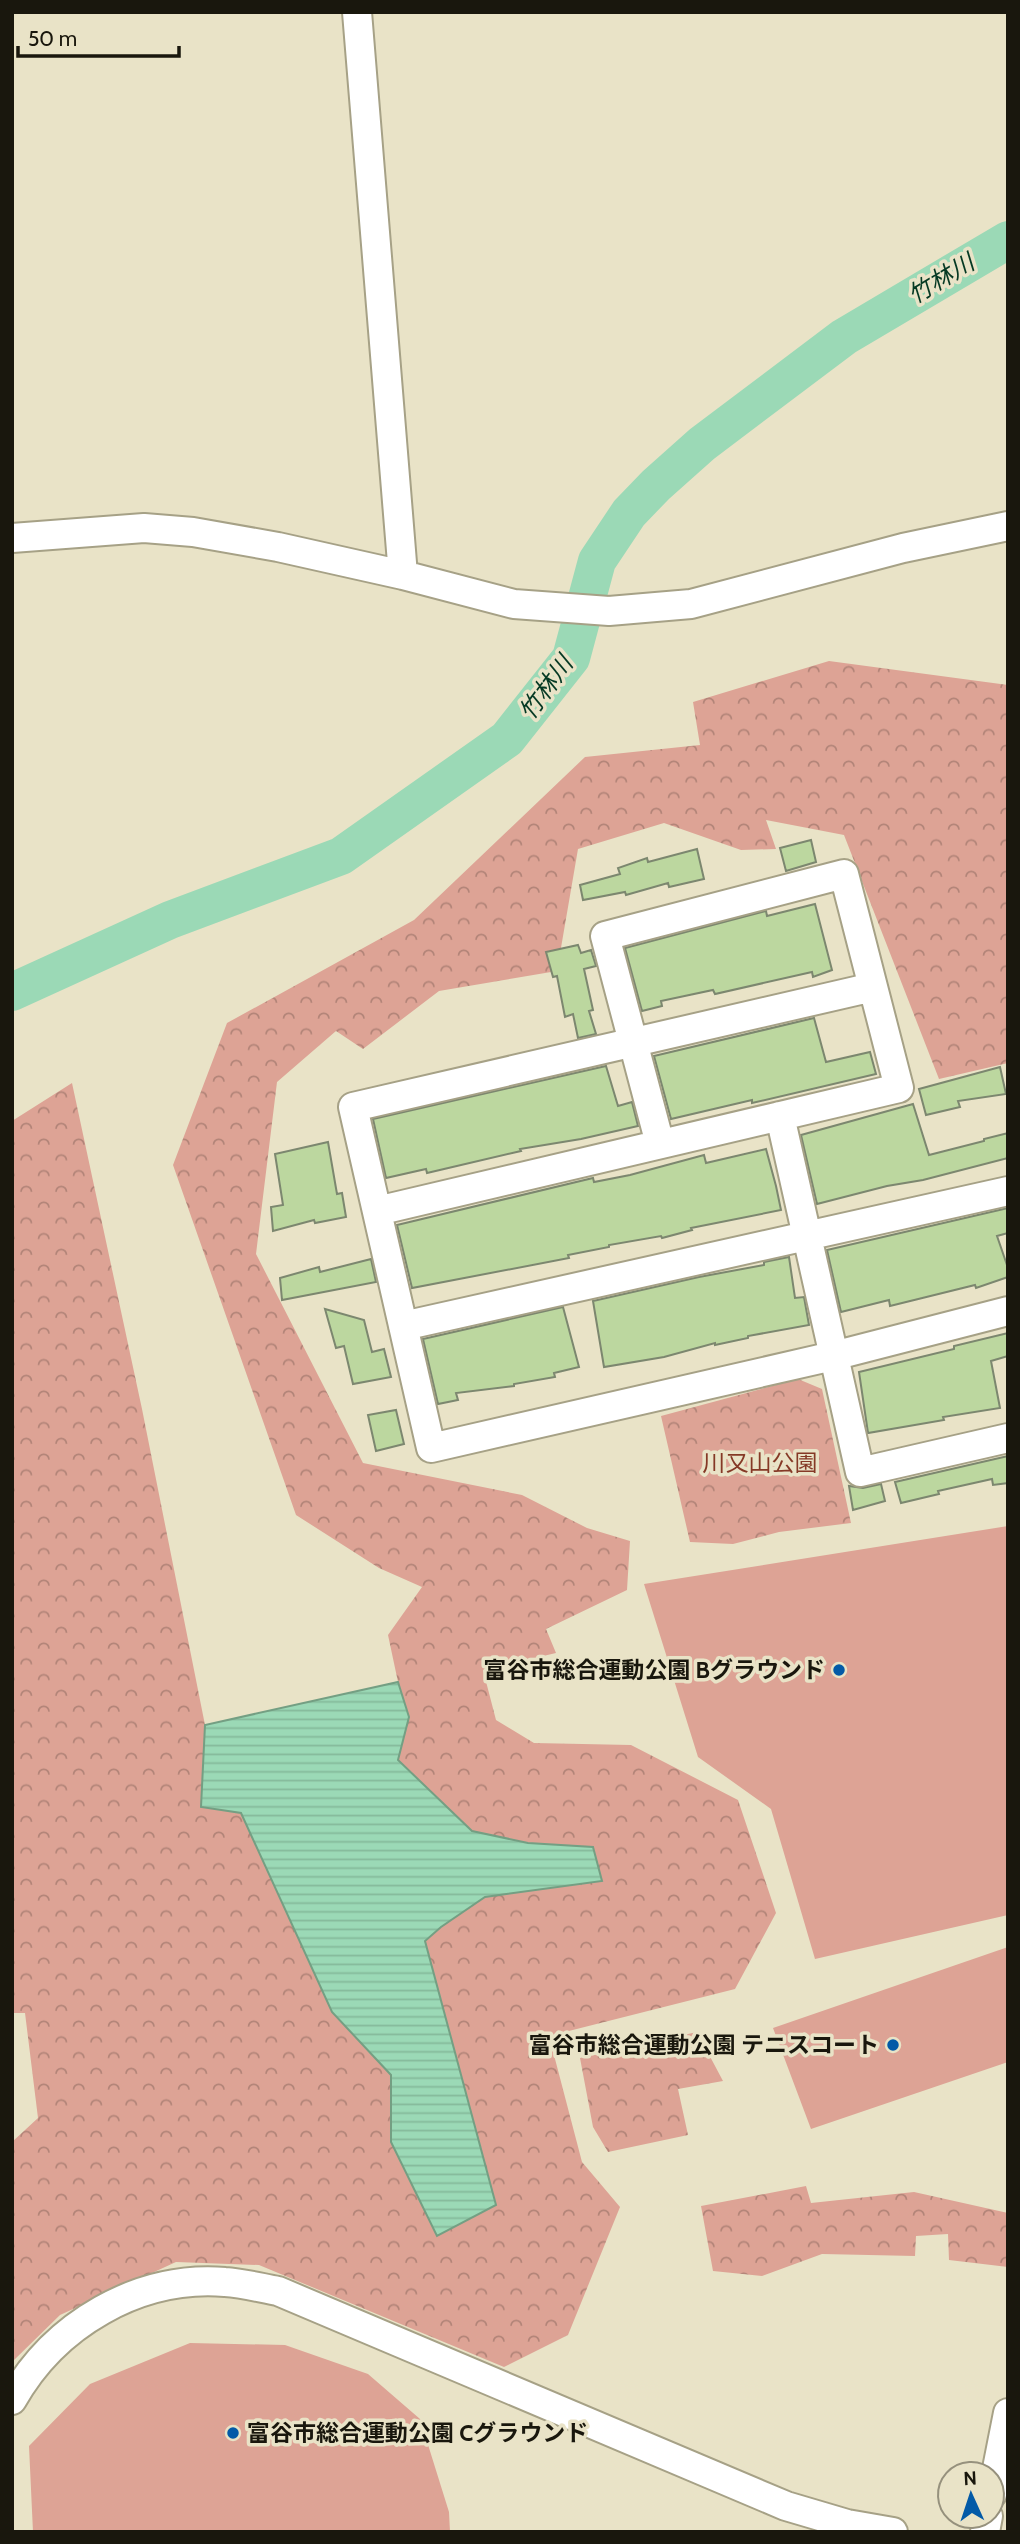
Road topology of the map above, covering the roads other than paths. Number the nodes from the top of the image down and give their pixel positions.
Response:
1 (357, 12) edge
2 (1008, 526) edge
3 (12, 538) edge
4 (403, 575) junction
5 (873, 987) junction
6 (633, 1043) junction
7 (780, 1116) junction
8 (660, 1144) junction
9 (1008, 1191) edge
10 (377, 1211) junction
11 (808, 1236) junction
12 (1008, 1311) edge
13 (403, 1326) junction
14 (833, 1356) junction
15 (1008, 1438) edge
16 (12, 2400) edge
17 (1008, 2413) edge
18 (999, 2460) edge
19 (892, 2532) edge

1 - 4 street
2 - 4 street
3 - 4 street
5 - 6 street
5 - 6 street
5 - 7 street
6 - 8 street
6 - 10 street
7 - 8 street
7 - 11 street
8 - 10 street
9 - 11 street
10 - 13 street
11 - 13 street
11 - 14 street
12 - 14 street
13 - 14 street
14 - 15 street
16 - 19 street
17 - 18 street

